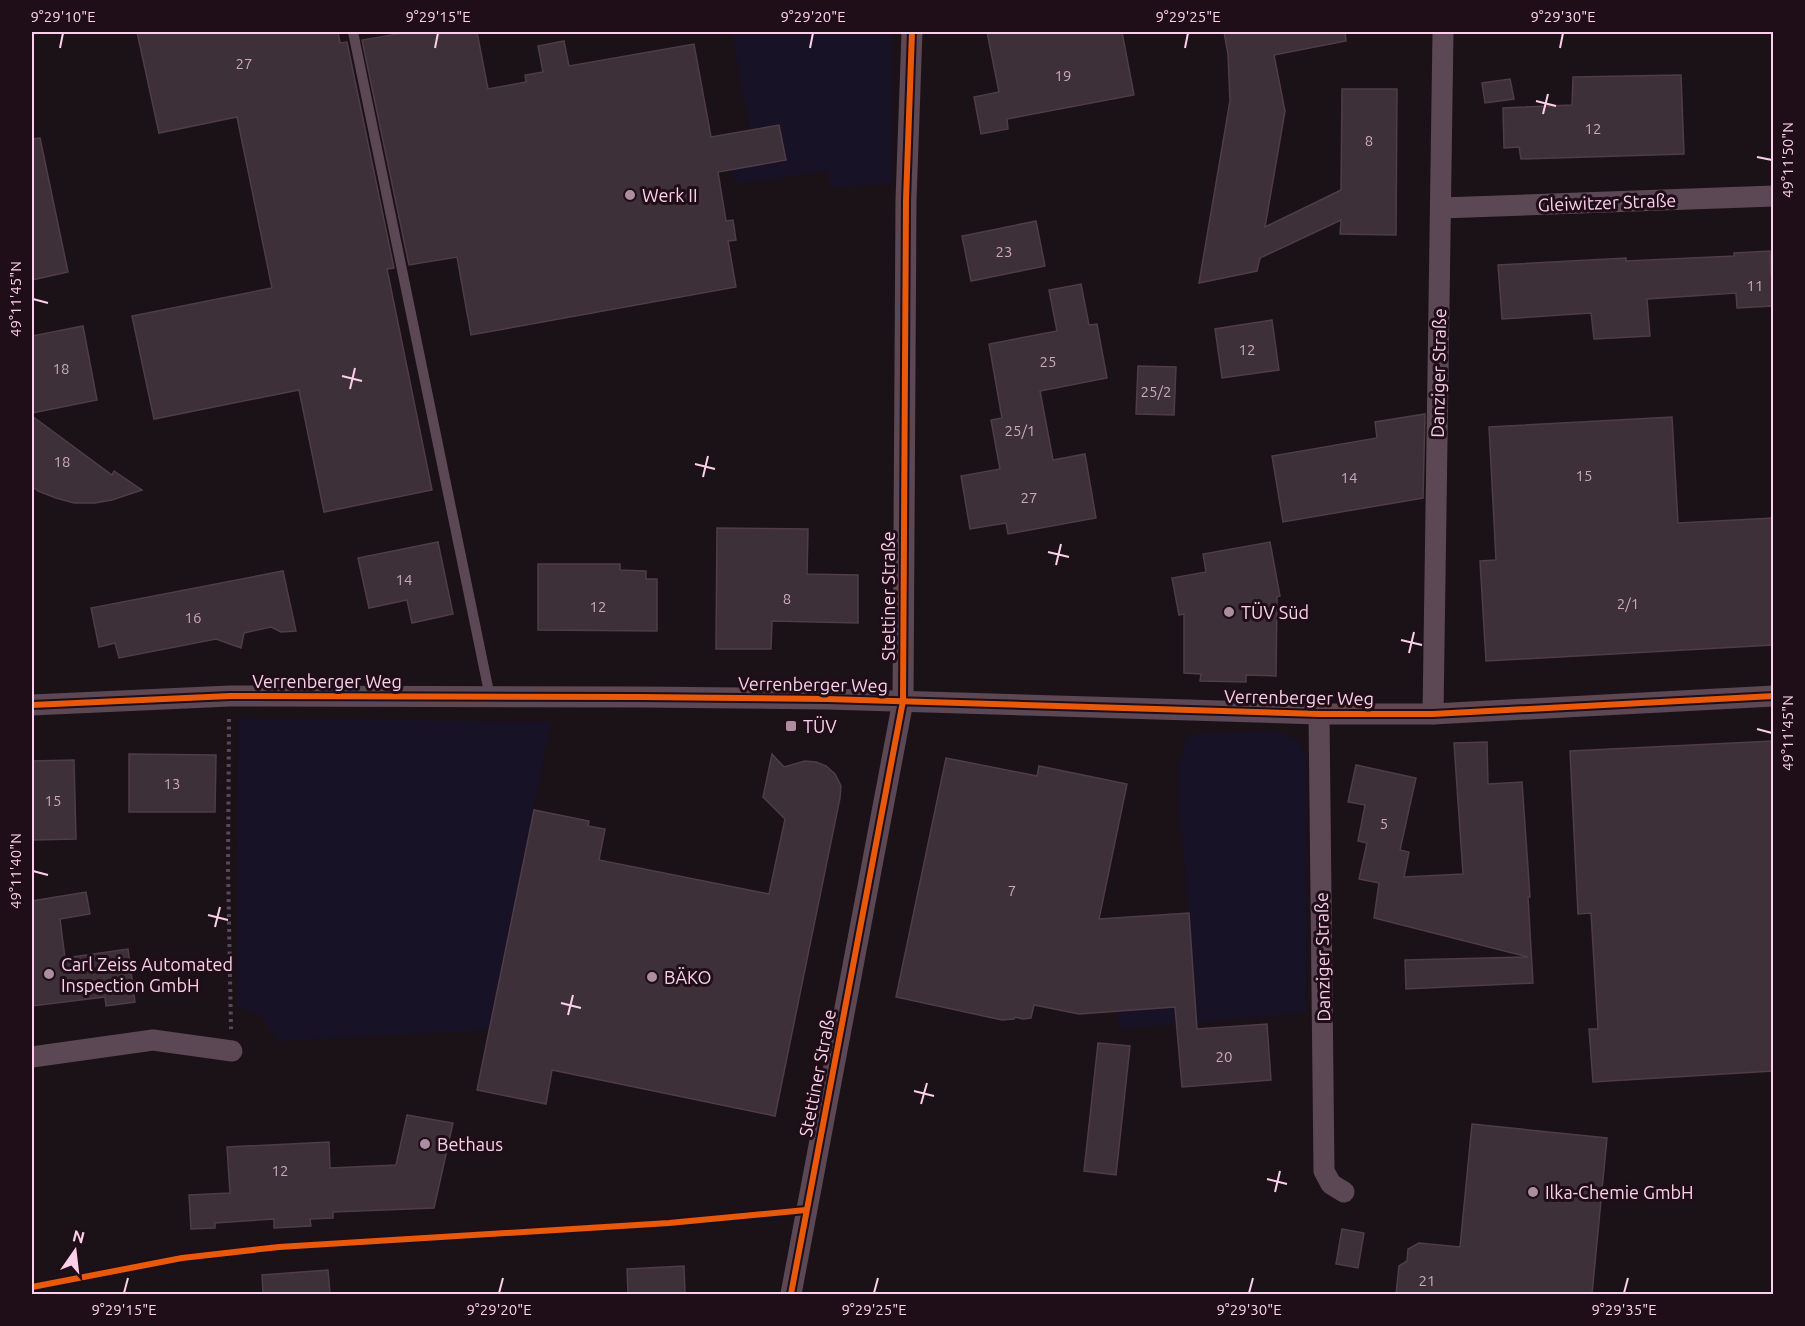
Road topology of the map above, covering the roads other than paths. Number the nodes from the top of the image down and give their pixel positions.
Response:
1 (353, 32) edge
2 (912, 32) edge
3 (1443, 32) edge
4 (1773, 196) edge
5 (1441, 208) junction
6 (490, 696) junction
7 (1773, 696) edge
8 (903, 701) junction
9 (32, 705) edge
10 (1320, 714) junction
11 (1433, 714) junction
12 (232, 1051) road end
13 (32, 1057) edge
14 (1344, 1192) dead end
15 (791, 1294) edge

1 - 6 lane
2 - 8 street, Stettiner Straße
3 - 5 street, Danziger Straße
4 - 5 street, Gleiwitzer Straße
5 - 11 street, Danziger Straße
6 - 8 street, Verrenberger Weg
6 - 9 street, Verrenberger Weg
7 - 11 street, Verrenberger Weg
8 - 10 street, Verrenberger Weg
8 - 15 street, Stettiner Straße
10 - 11 street, Verrenberger Weg
10 - 14 street, Danziger Straße
12 - 13 street

